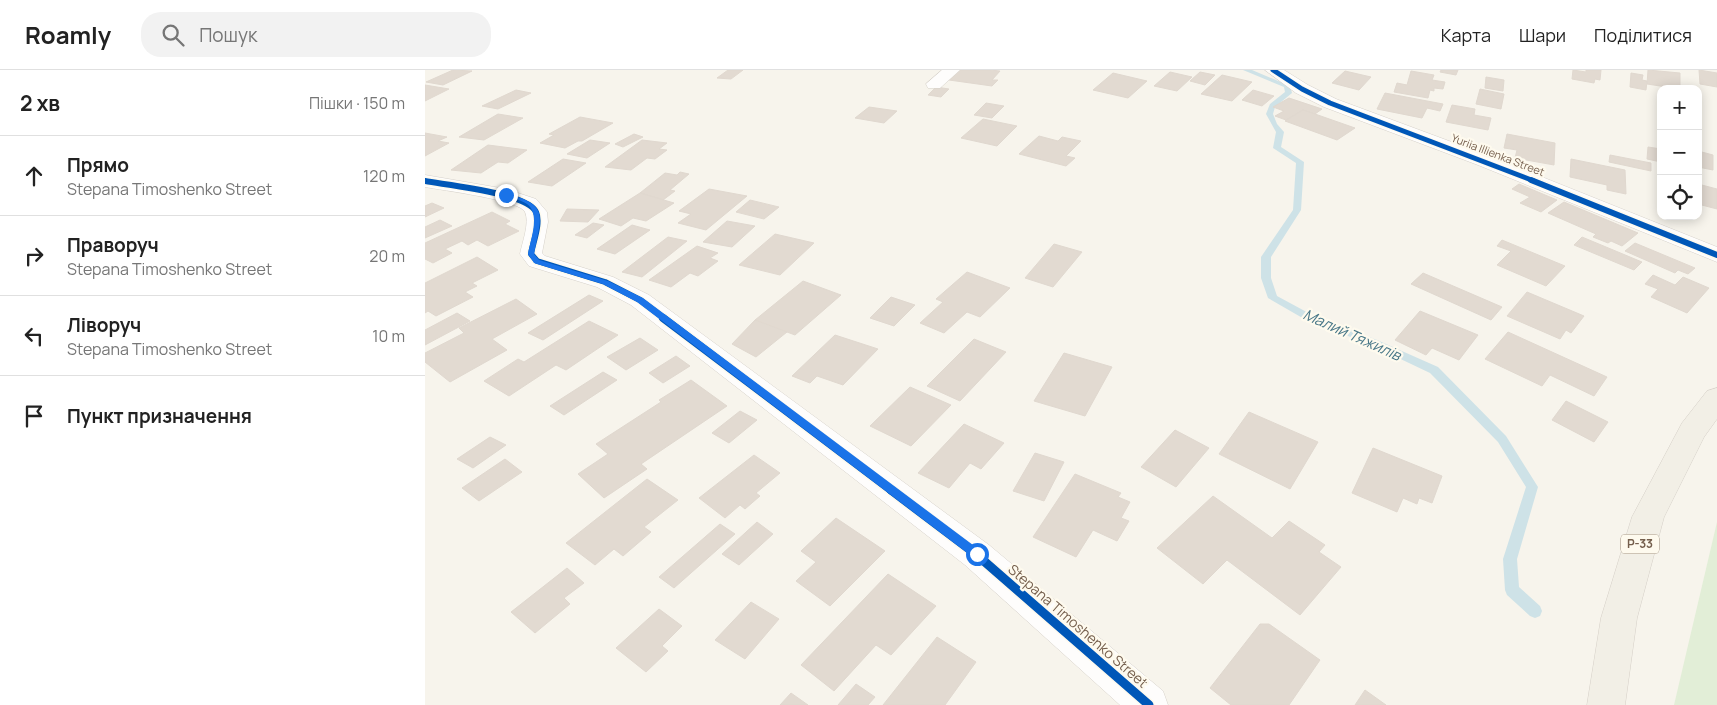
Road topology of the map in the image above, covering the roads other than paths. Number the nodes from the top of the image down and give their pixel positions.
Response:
1 (952, 70) edge
2 (1276, 70) edge
3 (935, 84) dead end
4 (425, 182) edge
5 (1717, 255) edge
6 (1717, 398) edge
7 (1149, 705) edge
8 (1606, 705) edge

1 - 3 street
2 - 5 street, Yuriia Illienka Street
4 - 7 street, Stepana Timoshenko Street
6 - 8 main road, Р-33

